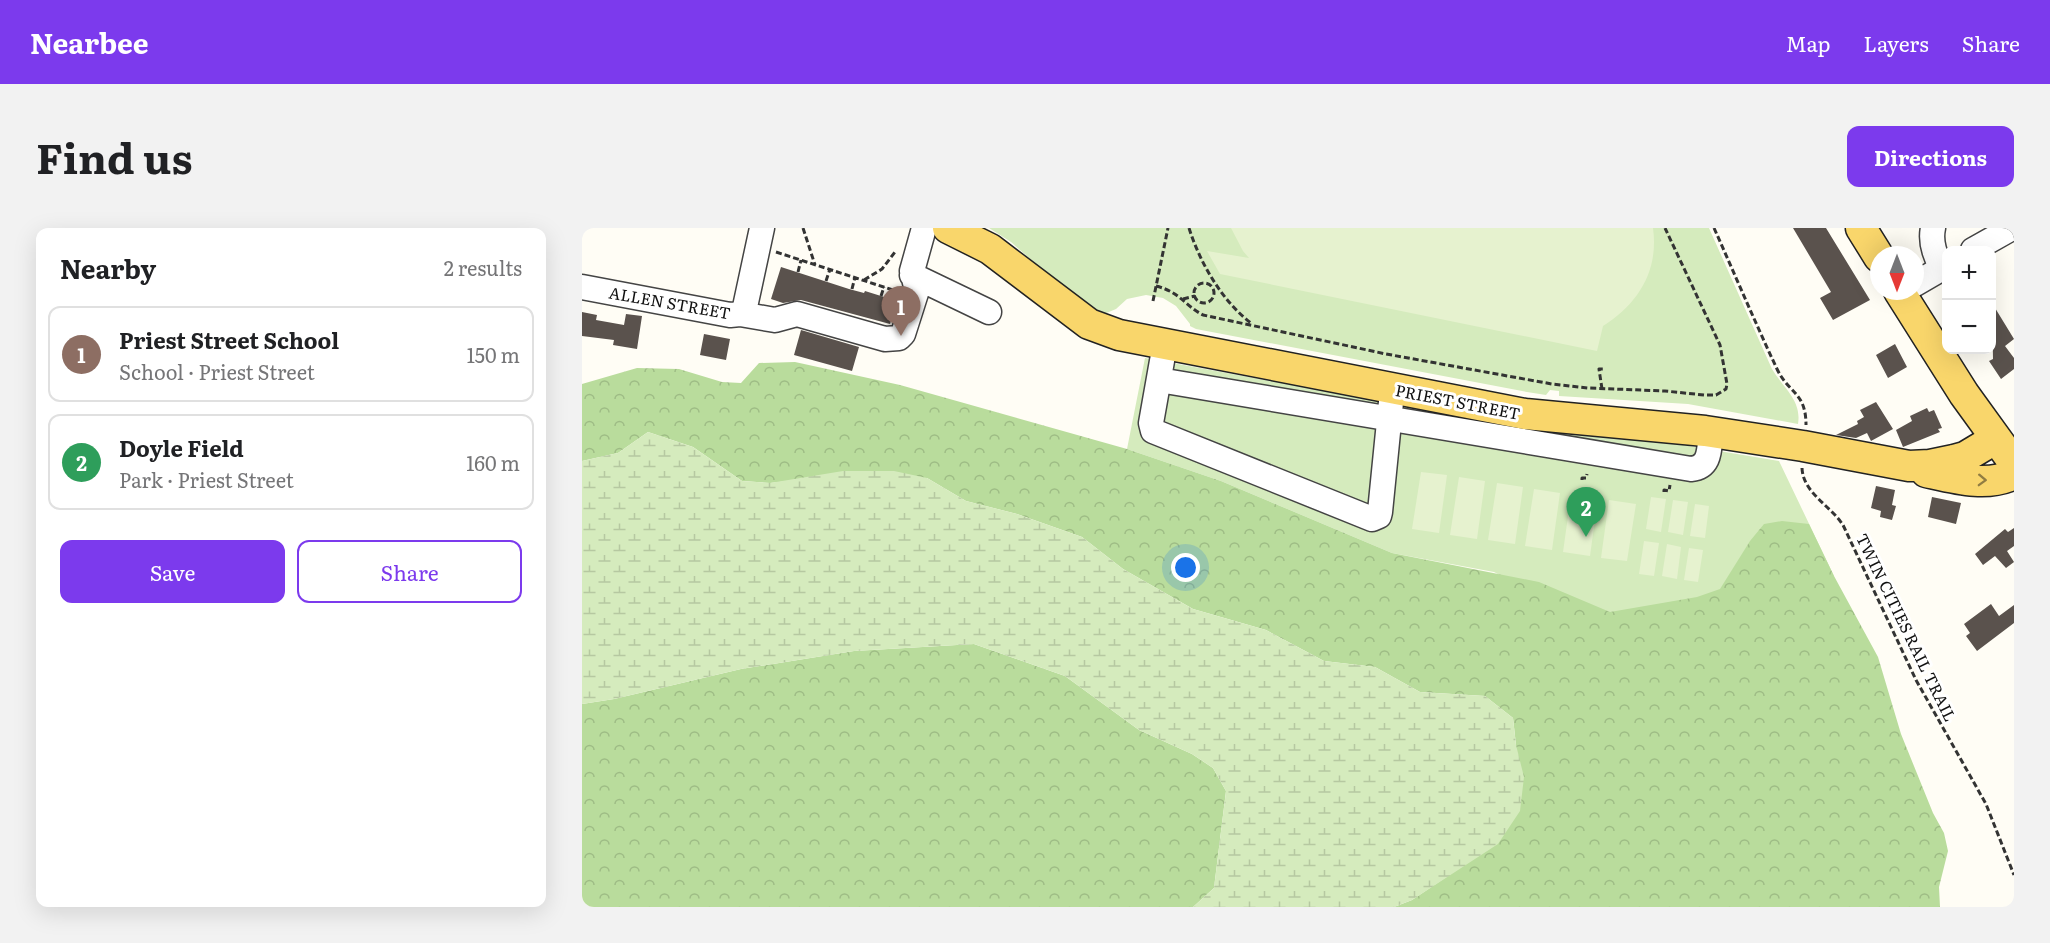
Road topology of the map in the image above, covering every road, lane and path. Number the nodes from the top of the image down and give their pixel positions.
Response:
1 (803, 228) edge
2 (924, 228) edge
3 (948, 228) edge
4 (1168, 228) edge
5 (1189, 228) edge
6 (1665, 228) edge
7 (1714, 228) edge
8 (1861, 228) edge
9 (1933, 228) edge
10 (2012, 228) edge
11 (760, 237) edge
12 (1977, 241) edge
13 (898, 244) dead end
14 (1872, 246) edge
15 (801, 260) junction
16 (1942, 264) edge
17 (815, 265) junction
18 (1942, 268) edge
19 (830, 269) junction
20 (798, 272) dead end
21 (855, 277) junction
22 (1924, 278) edge
23 (864, 280) junction
24 (826, 281) dead end
25 (1217, 284) junction
26 (913, 286) junction
27 (1156, 286) junction
28 (582, 287) edge
29 (884, 287) junction
30 (1212, 287) junction
31 (852, 289) dead end
32 (881, 296) dead end
33 (1194, 296) junction
34 (1183, 299) junction
35 (1910, 300) edge
36 (1153, 301) dead end
37 (989, 312) dead end
38 (740, 314) junction
39 (1254, 325) junction
40 (1166, 344) junction
41 (1604, 369) dead end
42 (1159, 380) junction
43 (1552, 384) junction
44 (1393, 388) junction
45 (1602, 389) junction
46 (1469, 417) junction
47 (1545, 417) junction
48 (1390, 418) junction
49 (1602, 422) junction
50 (1804, 430) dead end
51 (1711, 432) junction
52 (1995, 439) junction
53 (1802, 461) dead end
54 (1593, 463) junction
55 (2014, 463) edge
56 (1909, 466) junction
57 (2014, 474) edge
58 (1582, 480) dead end
59 (1670, 486) dead end
60 (1664, 492) dead end
61 (2014, 875) edge

1 - 17 path
2 - 26 street
3 - 40 main road, PRIEST STREET
4 - 27 path
5 - 25 path
6 - 45 path
7 - 50 path
8 - 14 main road
9 - 16 street
10 - 12 street
11 - 15 path
11 - 38 street, ALLEN STREET
13 - 23 path
15 - 17 path
15 - 20 path
17 - 19 path
18 - 22 street
19 - 21 path
19 - 24 path
21 - 23 path
21 - 31 path
23 - 29 path
25 - 30 path
25 - 39 path
26 - 29 path
26 - 37 street
26 - 38 street
27 - 34 path
27 - 36 path
28 - 38 street, ALLEN STREET
29 - 32 path
30 - 33 path
30 - 33 path
33 - 34 path
34 - 39 path
35 - 52 main road
39 - 43 path
40 - 42 street
40 - 44 main road, PRIEST STREET
41 - 45 path
42 - 48 street
42 - 48 street
43 - 45 path
43 - 47 path
44 - 46 main road, PRIEST STREET
44 - 48 street
46 - 47 main road, PRIEST STREET
46 - 48 street
47 - 49 main road, PRIEST STREET
47 - 54 street
49 - 51 main road, PRIEST STREET
49 - 54 street
51 - 54 street
51 - 56 main road, PRIEST STREET
52 - 55 main road
52 - 56 main road, PRIEST STREET
53 - 61 path, TWIN CITIES RAIL TRAIL
54 - 58 path
56 -> 57 main road
59 - 60 path

